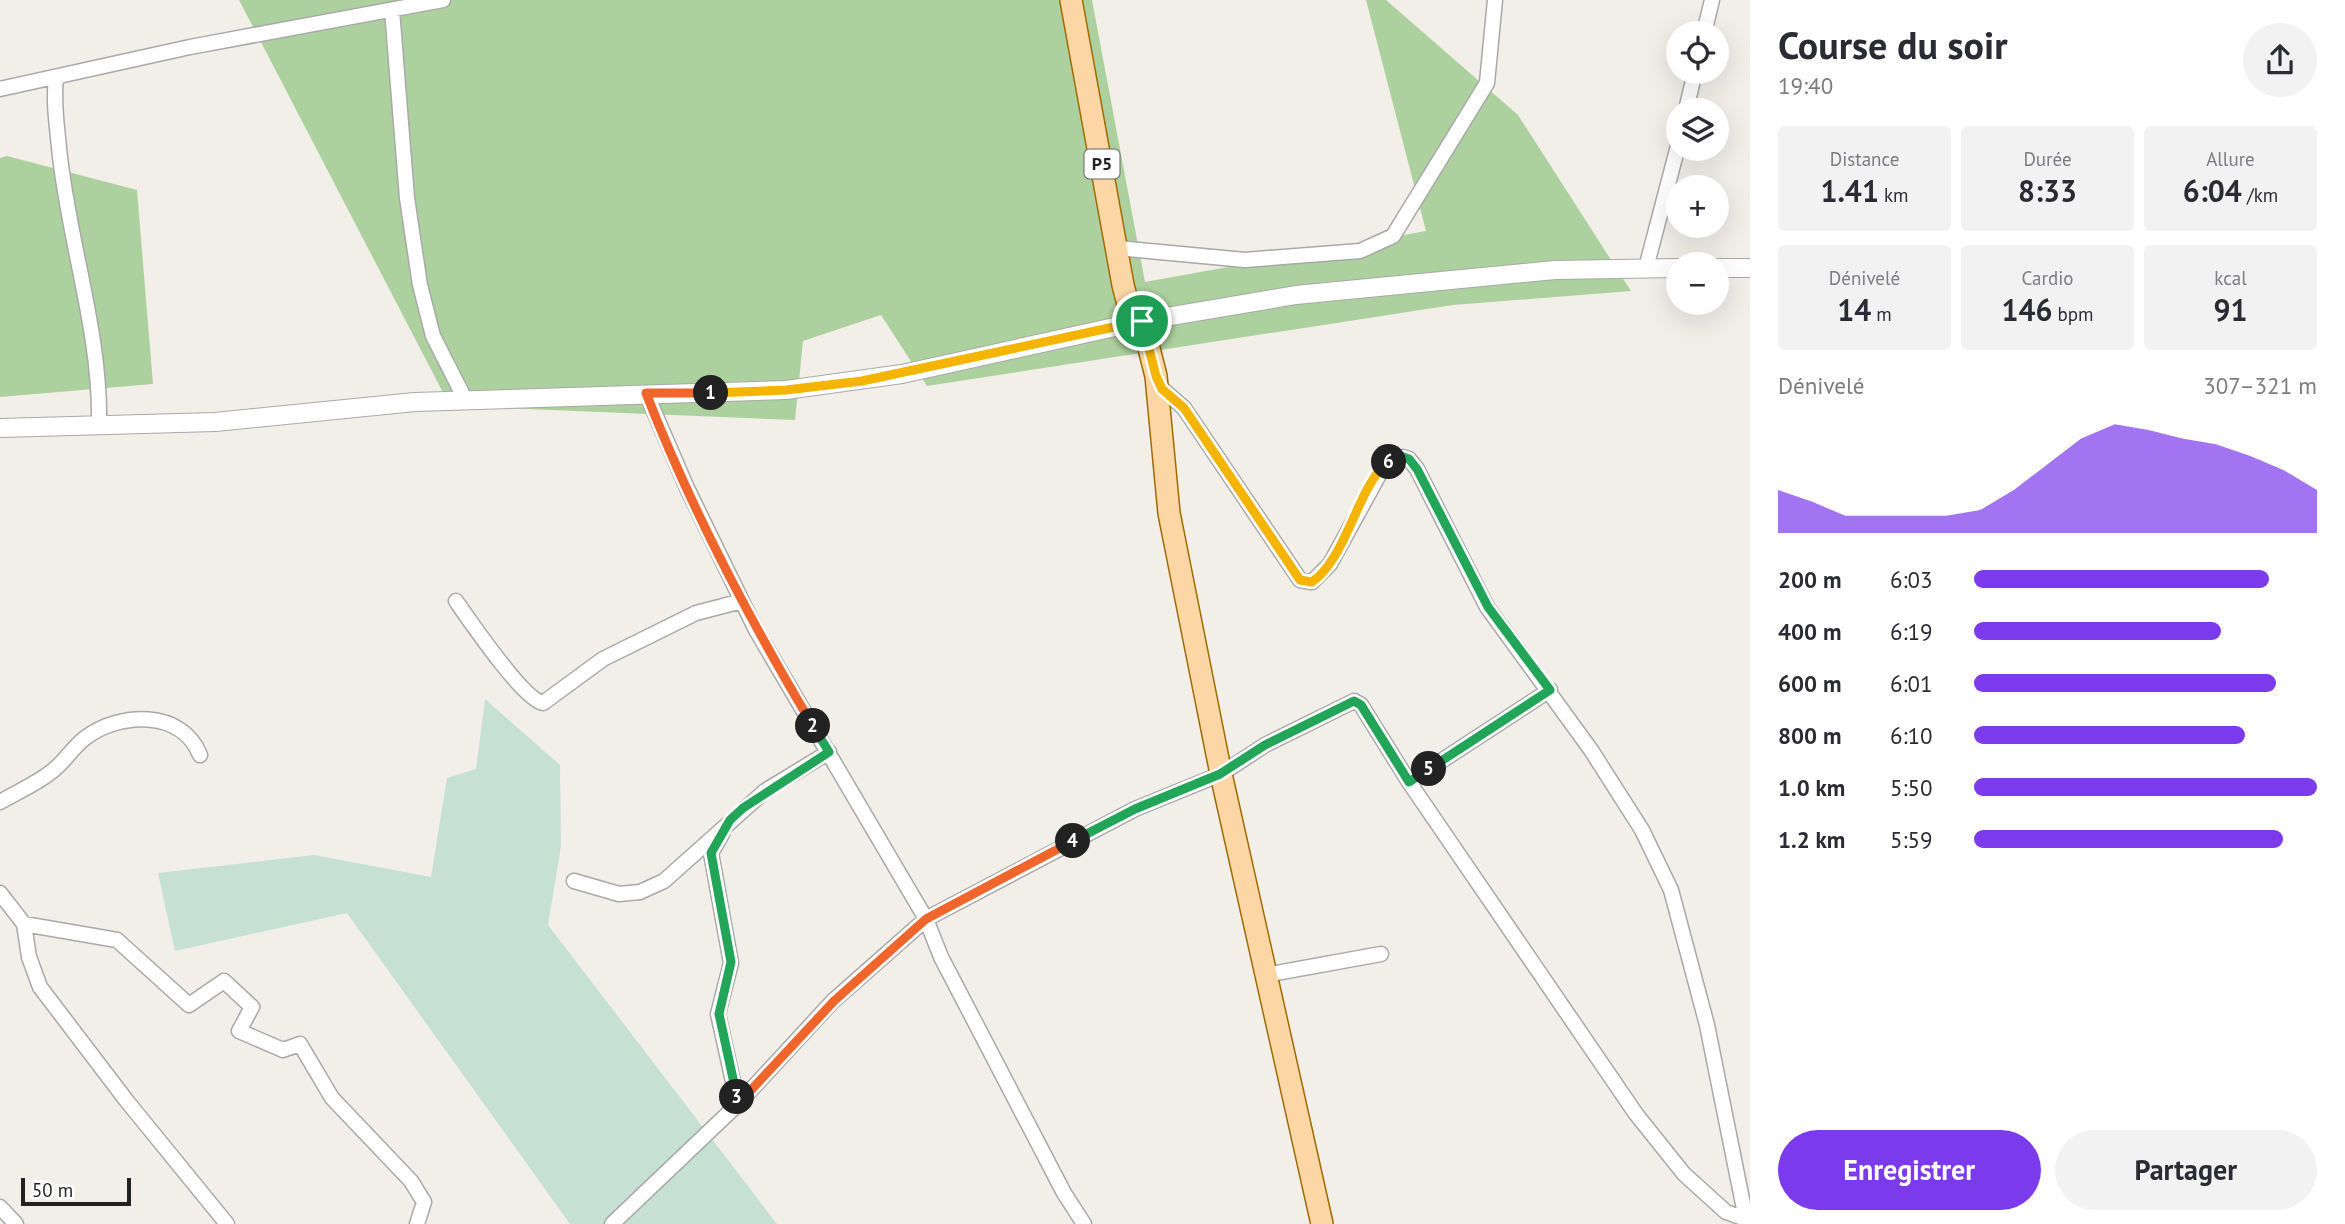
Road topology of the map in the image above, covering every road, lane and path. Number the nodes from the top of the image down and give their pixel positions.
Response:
1 (443, 0) edge
2 (1071, 0) edge
3 (1495, 0) edge
4 (1712, 0) edge
5 (392, 10) junction
6 (1707, 21) edge
7 (56, 78) junction
8 (0, 89) edge
9 (1674, 161) edge
10 (1117, 248) junction
11 (1646, 268) junction
12 (1666, 268) edge
13 (1729, 268) edge
14 (1750, 268) edge
15 (1142, 321) junction
16 (1156, 376) junction
17 (646, 393) junction
18 (466, 401) junction
19 (99, 425) junction
20 (0, 428) edge
21 (456, 601) dead end
22 (743, 601) junction
23 (1550, 690) junction
24 (829, 752) junction
25 (200, 755) dead end
26 (1220, 774) junction
27 (1409, 782) junction
28 (0, 802) edge
29 (730, 820) junction
30 (574, 881) dead end
31 (0, 893) edge
32 (926, 919) junction
33 (24, 924) junction
34 (1381, 954) dead end
35 (1265, 975) junction
36 (738, 1104) junction
37 (0, 1207) edge
38 (1748, 1221) edge
39 (16, 1224) edge
40 (228, 1224) edge
41 (417, 1224) edge
42 (612, 1224) edge
43 (1084, 1224) edge
44 (1322, 1224) edge

1 - 5 street
2 - 10 main road, P5
3 - 10 street
4 - 6 street
5 - 7 street
5 - 18 street
7 - 8 street
7 - 19 street
9 - 11 street
10 - 15 main road, P5
11 - 12 street
11 - 15 street
13 - 14 street
15 - 16 main road, P5
15 - 17 street
16 - 23 street
16 - 26 main road, P5
17 - 18 street
17 - 22 street
18 - 19 street
19 - 20 street
21 - 22 street
22 - 24 street
23 - 27 street
23 - 38 street
24 - 29 street
24 - 32 street
25 - 28 street
26 - 27 street
26 - 32 street
26 - 35 main road, P5
27 - 38 street
29 - 30 street
29 - 36 street
31 - 33 street
32 - 36 street
32 - 43 street
33 - 40 street
33 - 41 street
34 - 35 street
35 - 44 main road, P5
36 - 42 street
37 - 39 street

